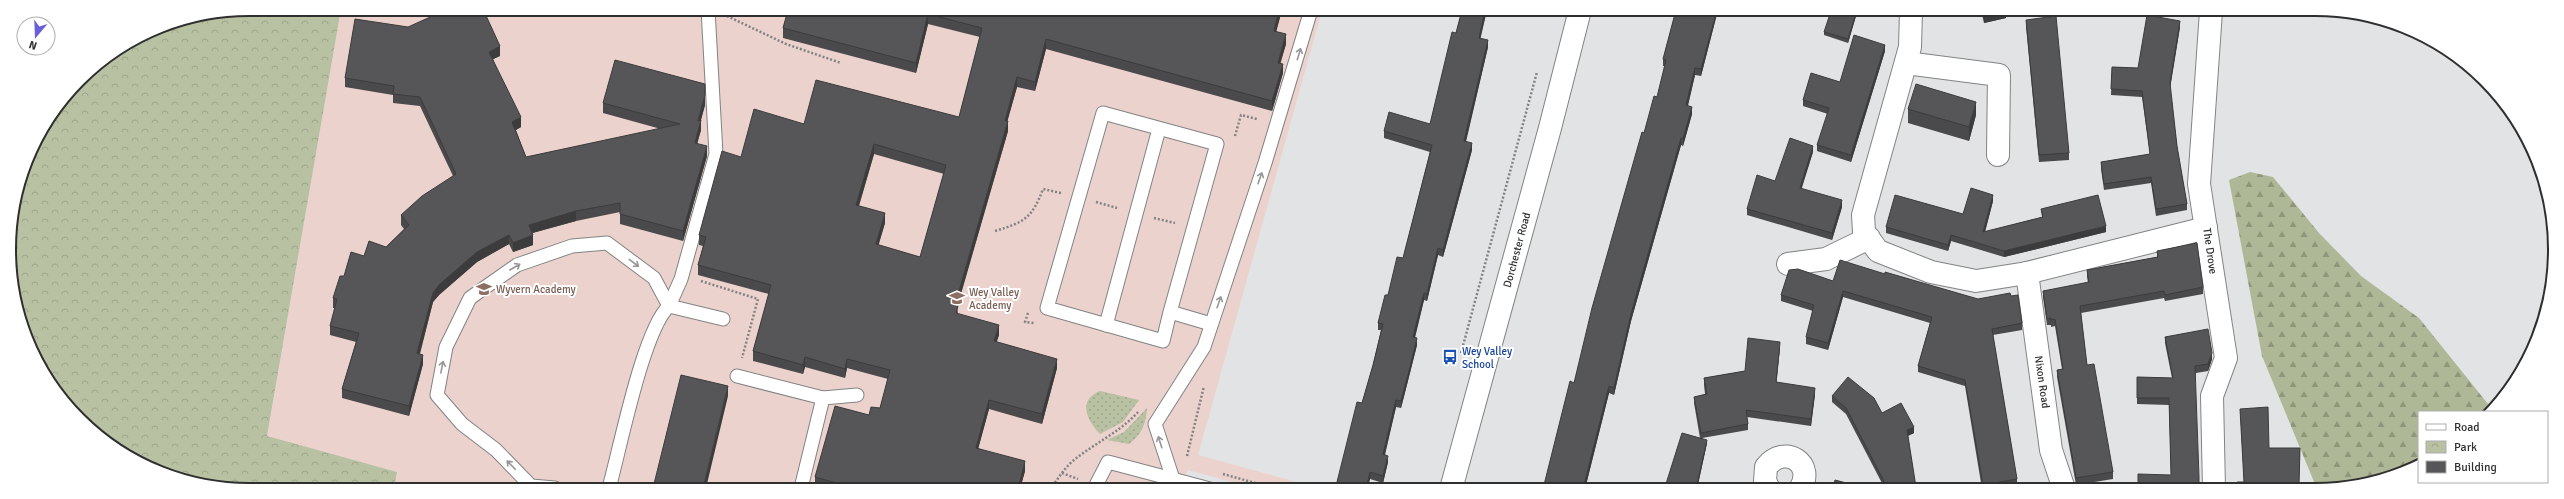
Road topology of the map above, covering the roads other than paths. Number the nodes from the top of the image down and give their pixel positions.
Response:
1 (708, 16) edge
2 (1309, 16) edge
3 (1578, 16) edge
4 (1911, 16) edge
5 (2211, 16) edge
6 (1906, 63) junction
7 (1159, 129) junction
8 (1998, 155) dead end
9 (2206, 228) junction
10 (1869, 238) junction
11 (1788, 264) dead end
12 (2027, 273) junction
13 (669, 306) junction
14 (1170, 312) junction
15 (723, 319) dead end
16 (1211, 324) junction
17 (1106, 325) junction
18 (737, 376) dead end
19 (857, 395) dead end
20 (823, 398) junction
21 (1172, 479) junction
22 (528, 483) edge
23 (610, 483) edge
24 (802, 483) edge
25 (1097, 483) edge
26 (1187, 483) edge
27 (1453, 483) edge
28 (1766, 483) edge
29 (1802, 483) edge
30 (2057, 483) edge
31 (2214, 483) edge

1 - 13 lane
16 -> 2 lane
3 - 27 street, Dorchester Road
4 - 6 street
5 - 9 street, The Drove
6 - 8 street
6 - 10 street
7 - 14 lane
7 - 17 lane
7 - 17 lane
9 - 12 street
9 - 31 street, The Drove
10 - 11 street
10 - 12 street
12 - 30 street, Nixon Road
13 - 15 lane
22 -> 13 lane
13 - 23 lane
14 - 16 lane
14 - 17 lane
21 -> 16 lane
18 - 20 lane
19 - 20 lane
20 - 24 lane
21 - 25 lane
21 - 26 lane
28 - 29 street

